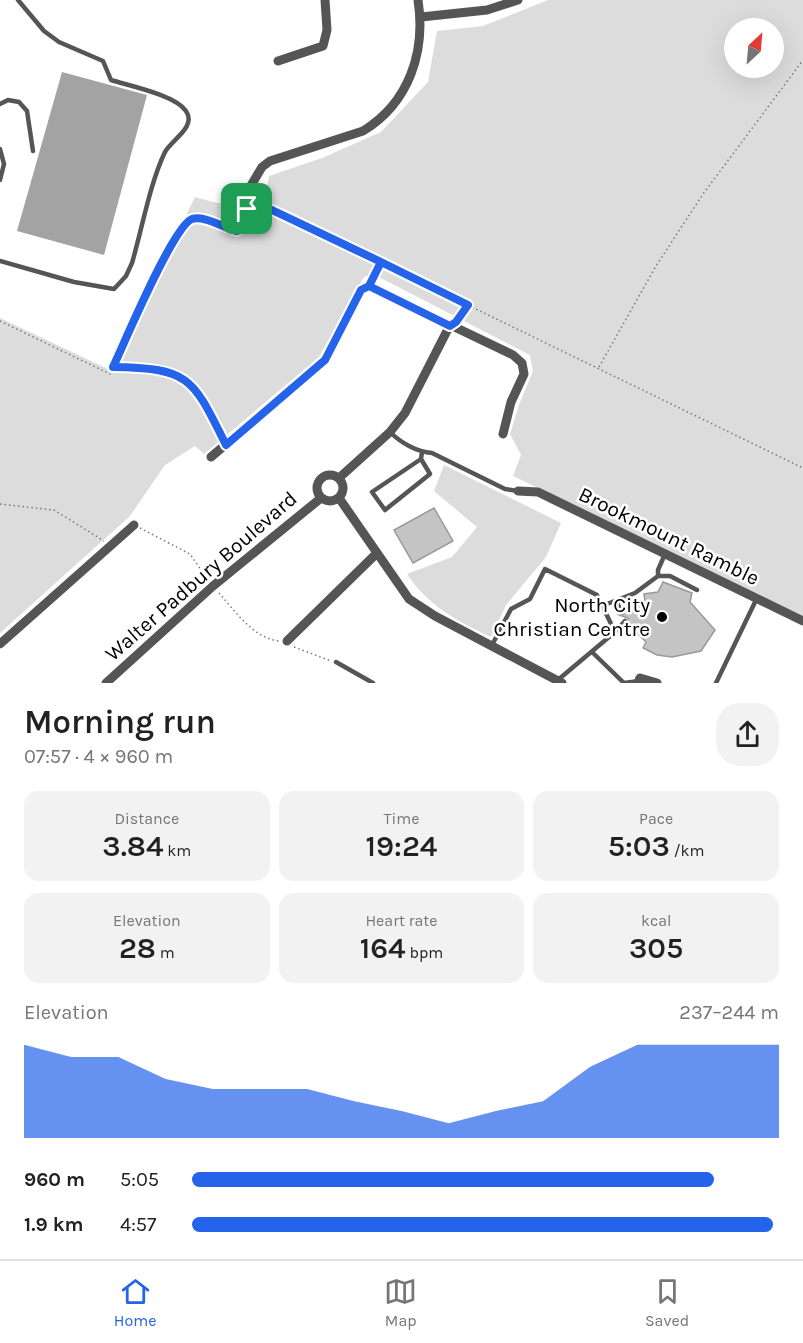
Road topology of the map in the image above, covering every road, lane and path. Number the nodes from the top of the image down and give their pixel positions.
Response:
1 (18, 0) edge
2 (325, 0) edge
3 (418, 0) edge
4 (518, 0) edge
5 (421, 17) junction
6 (803, 60) edge
7 (278, 61) dead end
8 (0, 104) edge
9 (0, 149) edge
10 (33, 151) dead end
11 (0, 180) edge
12 (246, 194) joint
13 (247, 209) junction
14 (0, 261) edge
15 (381, 262) junction
16 (369, 286) junction
17 (468, 305) junction
18 (0, 321) edge
19 (450, 326) junction
20 (113, 367) junction
21 (598, 368) junction
22 (390, 432) junction
23 (503, 434) dead end
24 (226, 445) junction
25 (422, 452) junction
26 (211, 457) dead end
27 (421, 459) junction
28 (803, 468) edge
29 (339, 478) junction
30 (518, 490) joint
31 (321, 498) junction
32 (339, 498) junction
33 (0, 504) edge
34 (134, 525) joint
35 (109, 546) junction
36 (377, 553) junction
37 (665, 554) junction
38 (658, 576) junction
39 (213, 586) junction
40 (697, 590) dead end
41 (757, 598) junction
42 (616, 601) junction
43 (602, 606) junction
44 (621, 611) dead end
45 (625, 621) dead end
46 (803, 621) edge
47 (615, 632) junction
48 (287, 641) junction
49 (0, 644) edge
50 (492, 645) junction
51 (592, 652) junction
52 (336, 662) joint
53 (561, 681) edge
54 (639, 682) edge
55 (106, 683) edge
56 (373, 683) edge
57 (624, 683) edge
58 (657, 683) edge
59 (716, 683) edge

1 - 14 lane
2 - 7 street
3 - 5 street
4 - 5 street
5 - 12 street
6 - 21 path
8 - 10 lane
9 - 11 lane
12 - 13 path
13 - 15 path
13 - 20 path
15 - 16 path
15 - 17 path
16 - 19 street
16 - 24 street
17 - 19 path
17 - 21 path
18 - 20 path
19 - 22 street
19 - 23 street
20 - 24 path
21 - 28 path
22 - 25 lane
22 - 29 street
24 - 26 street
25 - 27 lane
25 - 30 lane
27 - 27 lane
29 - 31 street
29 - 32 street
30 - 37 street, Brookmount Ramble
31 - 32 street
31 - 39 street, Walter Padbury Boulevard
32 - 36 street
33 - 35 path
34 - 35 street
34 - 39 path
35 - 49 street
36 - 48 street
36 - 50 street
37 - 38 lane
37 - 41 street, Brookmount Ramble
38 - 40 lane
38 - 42 lane
39 - 48 path
39 - 55 street, Walter Padbury Boulevard
41 - 46 street, Brookmount Ramble
41 - 59 lane
42 - 43 lane
42 - 44 lane
43 - 47 lane
43 - 50 lane
45 - 47 lane
47 - 51 lane
48 - 52 path
50 - 53 street
51 - 53 lane
51 - 57 lane
52 - 56 lane
54 - 57 lane
54 - 58 street

